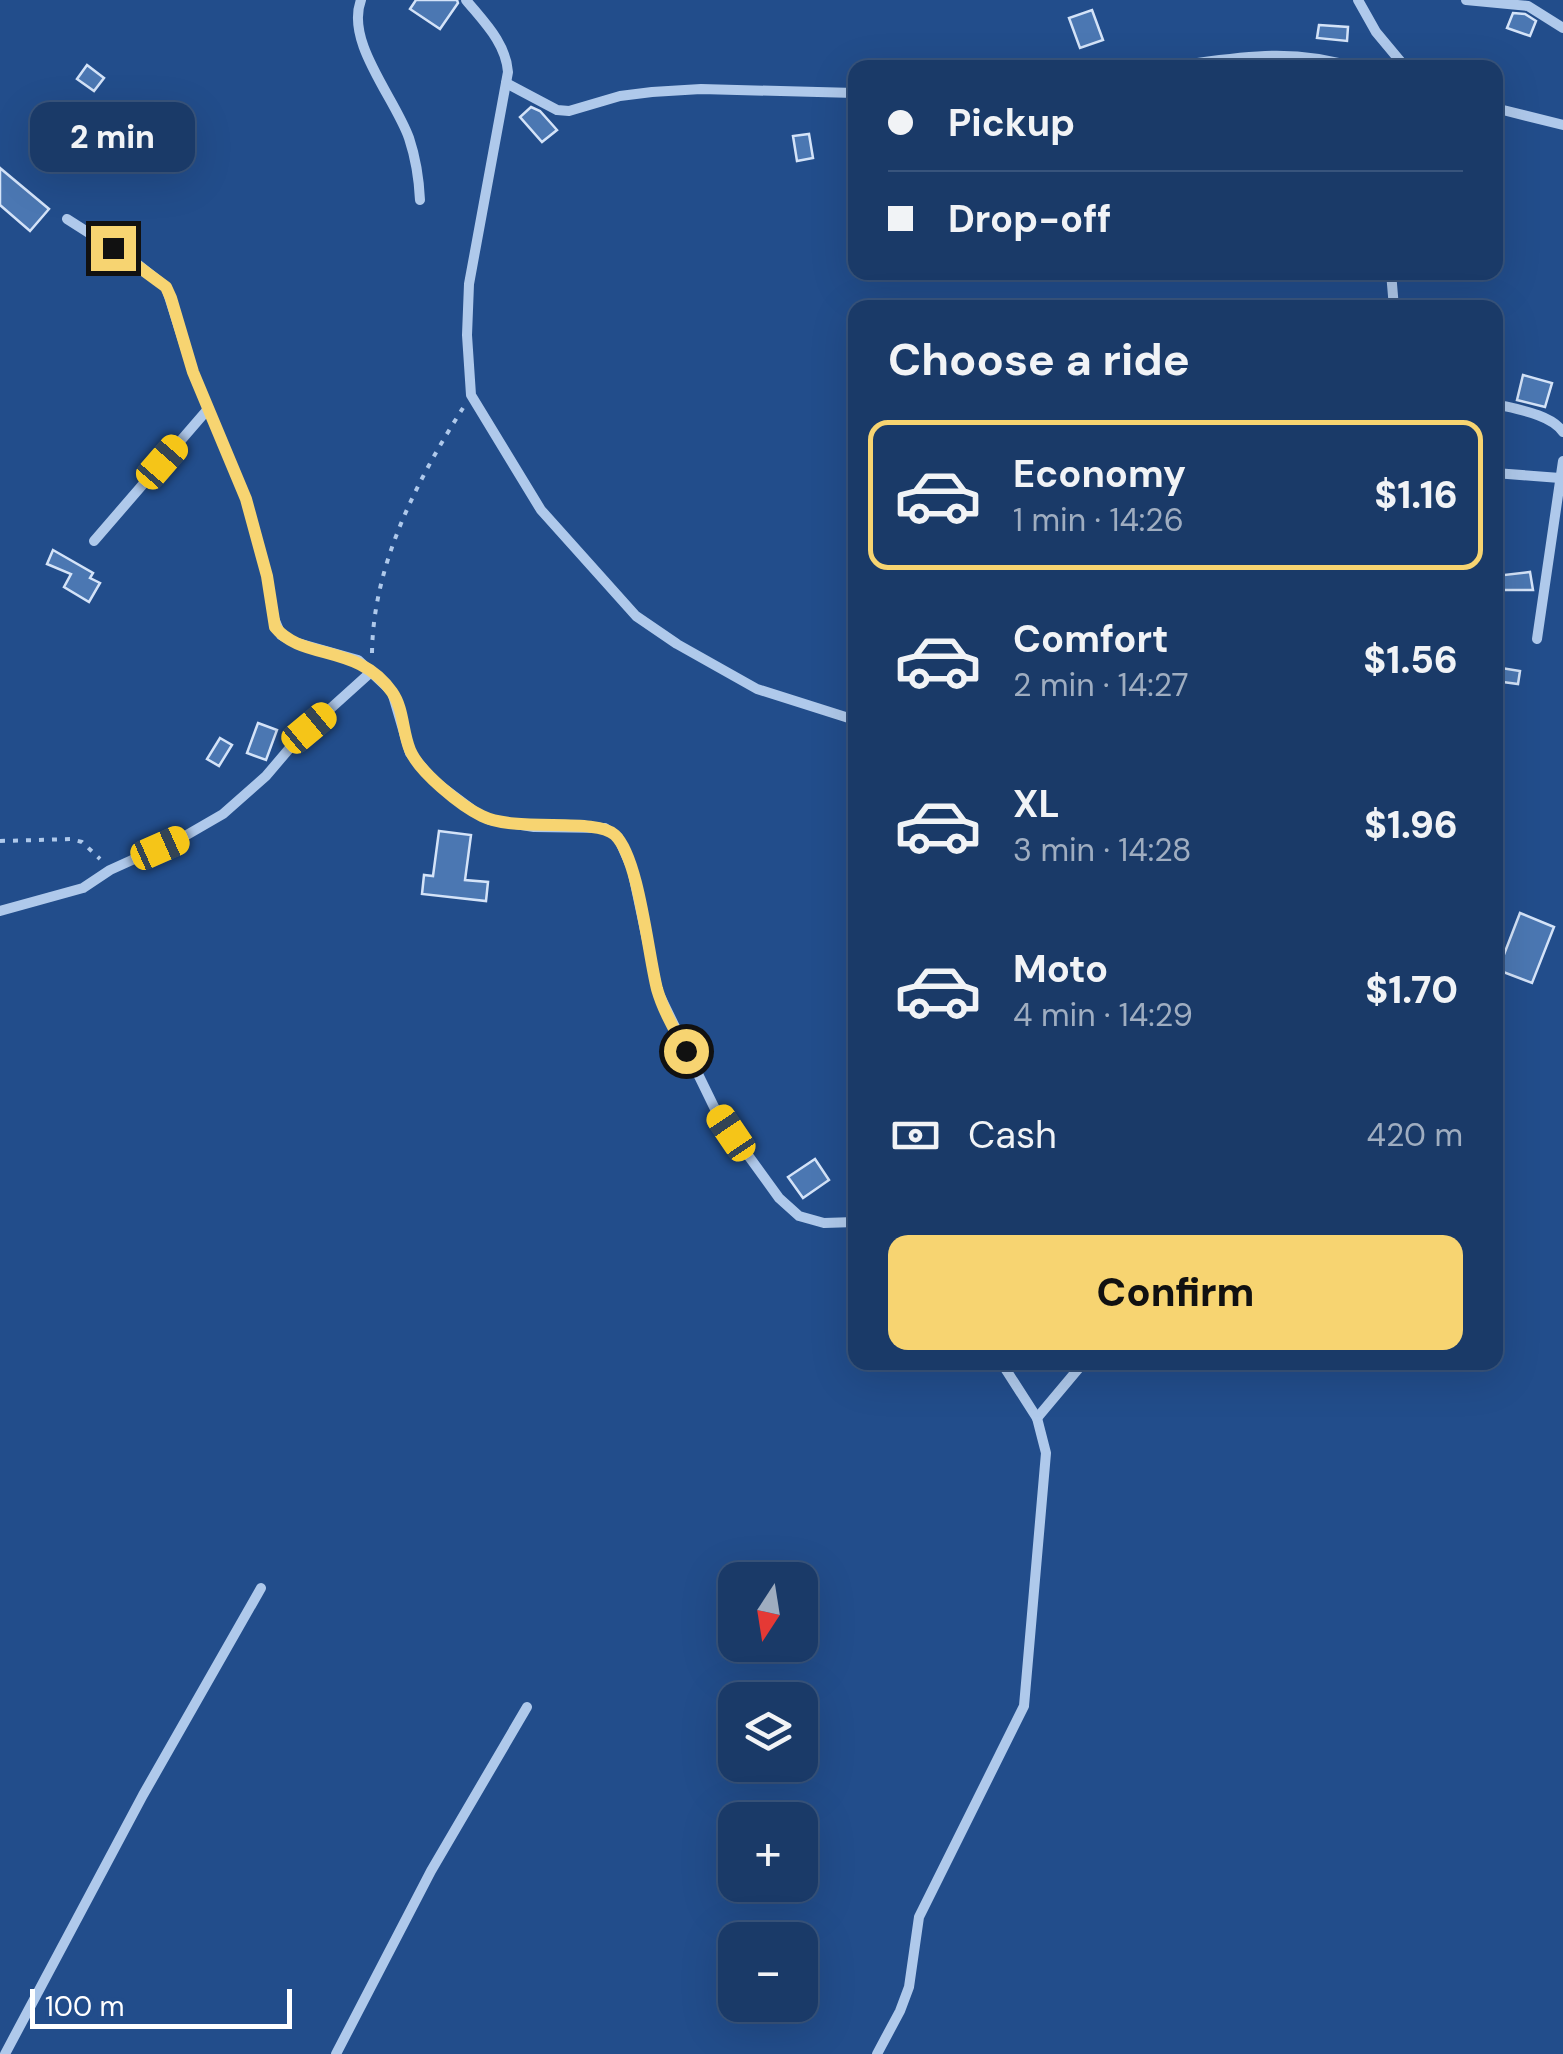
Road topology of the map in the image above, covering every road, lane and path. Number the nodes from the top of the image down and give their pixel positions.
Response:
1 (360, 0) edge
2 (466, 0) edge
3 (1358, 0) edge
4 (1466, 0) edge
5 (1563, 28) edge
6 (1220, 60) edge
7 (1325, 60) edge
8 (1399, 60) edge
9 (506, 83) junction
10 (848, 94) edge
11 (1503, 110) edge
12 (1563, 125) edge
13 (420, 200) dead end
14 (67, 219) dead end
15 (471, 395) junction
16 (1503, 406) edge
17 (208, 409) junction
18 (1563, 432) edge
19 (1563, 461) edge
20 (1503, 474) edge
21 (1560, 478) junction
22 (94, 541) dead end
23 (1537, 639) dead end
24 (372, 672) junction
25 (848, 718) edge
26 (0, 841) edge
27 (110, 870) junction
28 (0, 911) edge
29 (848, 1222) edge
30 (1006, 1370) edge
31 (1077, 1370) edge
32 (1037, 1418) junction
33 (261, 1588) dead end
34 (527, 1706) dead end
35 (6, 2054) edge
36 (336, 2054) edge
37 (877, 2054) edge

1 - 13 street
2 - 9 street
3 - 8 street
4 - 5 street
6 - 7 street
9 - 10 street
9 - 15 street
11 - 12 street
14 - 17 street
15 - 24 path
15 - 25 street
16 - 18 street
17 - 22 street
17 - 24 street
19 - 21 street
20 - 21 street
21 - 23 street
24 - 27 street
24 - 29 street
26 - 27 path
27 - 28 street
30 - 32 street
31 - 32 street
32 - 37 street
33 - 35 street
34 - 36 street

